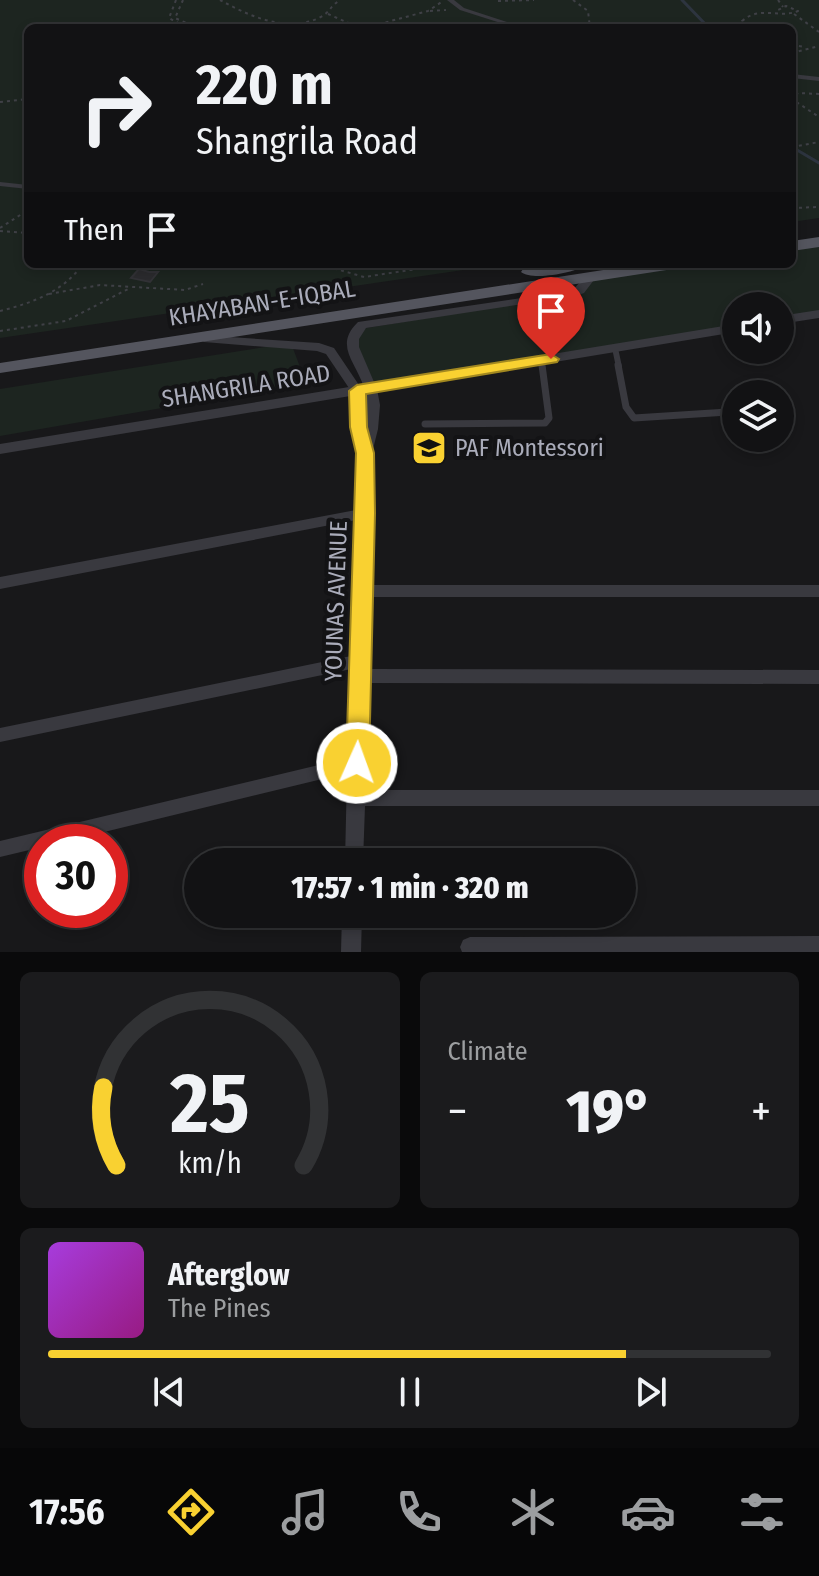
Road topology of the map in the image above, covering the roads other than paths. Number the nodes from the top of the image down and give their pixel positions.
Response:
1 (448, 0) edge
2 (509, 24) edge
3 (796, 76) edge
4 (819, 79) edge
5 (0, 184) edge
6 (24, 187) edge
7 (819, 228) edge
8 (796, 231) edge
9 (819, 242) edge
10 (796, 245) edge
11 (614, 268) edge
12 (585, 270) edge
13 (819, 314) edge
14 (794, 318) edge
15 (722, 330) edge
16 (195, 337) junction
17 (615, 348) junction
18 (0, 356) edge
19 (541, 360) junction
20 (0, 368) edge
21 (364, 390) junction
22 (722, 412) edge
23 (425, 424) dead end
24 (0, 449) edge
25 (365, 513) junction
26 (0, 583) edge
27 (363, 591) junction
28 (819, 591) edge
29 (360, 668) junction
30 (819, 677) edge
31 (0, 735) edge
32 (357, 763) junction
33 (356, 798) junction
34 (819, 798) edge
35 (354, 848) edge
36 (0, 849) edge
37 (352, 928) edge
38 (819, 946) edge
39 (470, 947) dead end
40 (351, 952) edge

1 - 2 street
3 - 4 street
5 - 6 street
7 - 8 main road
9 - 10 main road
11 - 12 main road, KHAYABAN-E-IQBAL
12 - 16 main road, KHAYABAN-E-IQBAL
12 - 18 main road, KHAYABAN-E-IQBAL
12 - 21 street
13 - 14 street
15 - 17 street, SHANGRILA ROAD
16 - 20 main road, KHAYABAN-E-IQBAL
16 - 21 street
17 - 19 street, SHANGRILA ROAD
17 - 22 lane
19 - 21 street, SHANGRILA ROAD
19 - 23 lane
21 - 24 street, SHANGRILA ROAD
21 - 25 street, YOUNAS AVENUE
25 - 26 street
25 - 27 street, YOUNAS AVENUE
27 - 28 street
27 - 29 street, YOUNAS AVENUE
29 - 30 street
29 - 31 street
29 - 32 street, YOUNAS AVENUE
32 - 33 street, YOUNAS AVENUE
32 - 36 street
33 - 34 street
33 - 35 street, YOUNAS AVENUE
37 - 40 street
38 - 39 street

